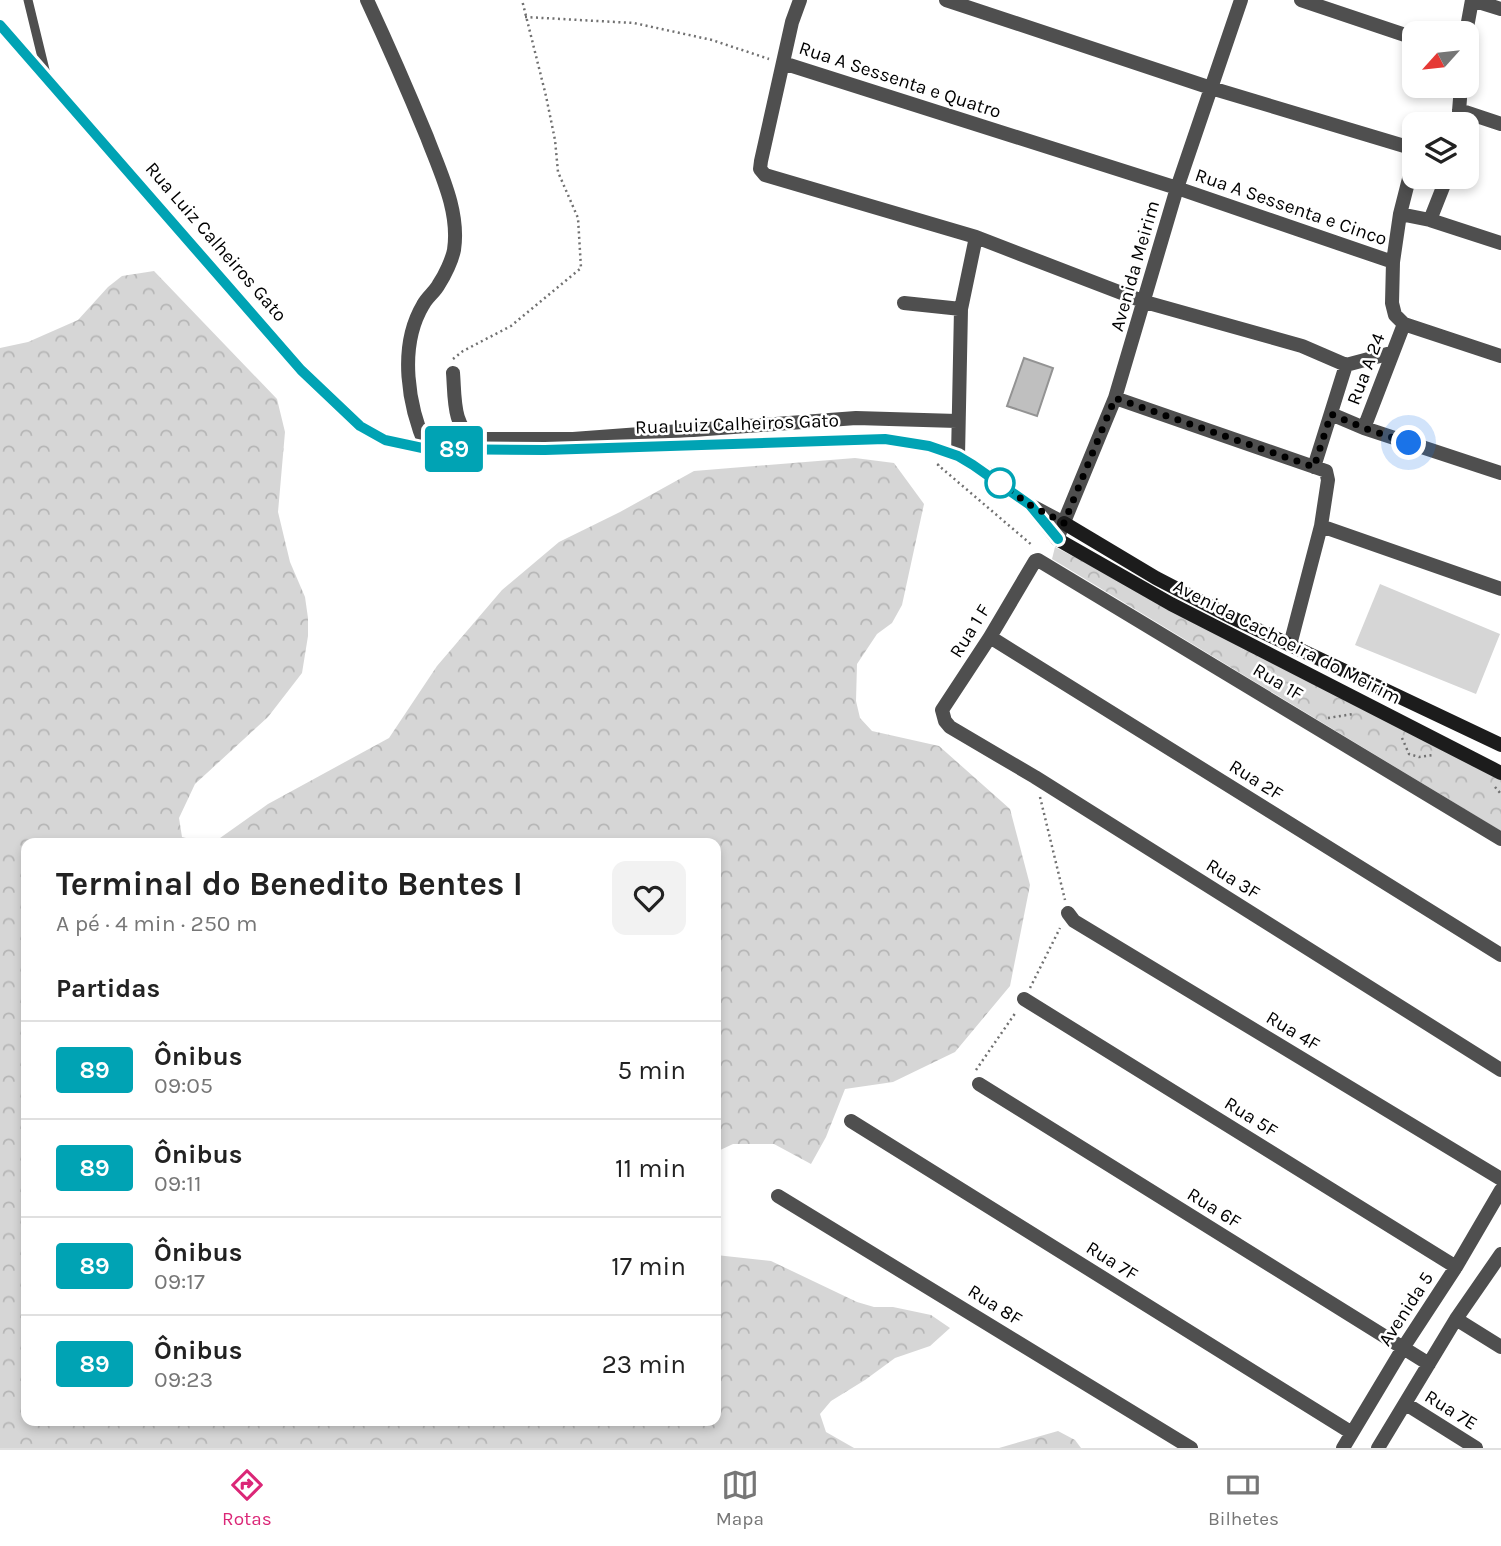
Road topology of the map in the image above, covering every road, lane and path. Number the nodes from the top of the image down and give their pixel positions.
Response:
1 (28, 0) edge
2 (367, 0) edge
3 (522, 0) edge
4 (800, 0) edge
5 (946, 0) edge
6 (1241, 0) edge
7 (1301, 0) edge
8 (1472, 0) edge
9 (1501, 9) edge
10 (525, 17) junction
11 (1468, 21) edge
12 (0, 25) edge
13 (1402, 34) edge
14 (783, 63) junction
15 (47, 79) junction
16 (1211, 88) junction
17 (1479, 120) edge
18 (1501, 124) edge
19 (1402, 145) edge
20 (1177, 188) junction
21 (1406, 189) edge
22 (1442, 189) edge
23 (1400, 214) junction
24 (1430, 220) junction
25 (976, 237) junction
26 (1501, 243) edge
27 (1393, 261) junction
28 (1145, 302) junction
29 (904, 303) dead end
30 (961, 309) junction
31 (1404, 324) junction
32 (1391, 353) junction
33 (1501, 356) edge
34 (1346, 365) junction
35 (453, 373) joint
36 (1115, 398) junction
37 (1331, 414) junction
38 (957, 421) junction
39 (1364, 428) junction
40 (427, 449) junction
41 (952, 454) junction
42 (1314, 467) junction
43 (1501, 473) edge
44 (1030, 505) junction
45 (1064, 523) junction
46 (1321, 526) junction
47 (1058, 539) junction
48 (1036, 555) junction
49 (1501, 589) edge
50 (990, 637) junction
51 (1290, 645) junction
52 (1355, 714) dead end
53 (1321, 719) dead end
54 (945, 721) joint
55 (1391, 733) dead end
56 (1501, 745) edge
57 (1437, 755) dead end
58 (1035, 777) junction
59 (1498, 780) edge
60 (1501, 794) edge
61 (1501, 839) edge
62 (1068, 913) joint
63 (1501, 955) edge
64 (1024, 999) dead end
65 (1501, 1070) edge
66 (979, 1084) dead end
67 (852, 1121) dead end
68 (1501, 1179) edge
69 (1501, 1190) edge
70 (778, 1196) dead end
71 (1501, 1254) edge
72 (1457, 1267) junction
73 (1457, 1319) junction
74 (1501, 1347) edge
75 (1403, 1348) junction
76 (1429, 1364) junction
77 (1406, 1404) junction
78 (1352, 1433) junction
79 (1191, 1448) edge
80 (1343, 1448) edge
81 (1378, 1448) edge
82 (1476, 1448) edge

1 - 15 lane
2 - 40 street
3 - 10 path
4 - 14 street
5 - 16 street
6 - 16 street, Avenida Meirim
7 - 13 street
8 - 9 street
8 - 11 street
10 - 14 path
10 - 35 path
12 - 15 street, Rua Luiz Calheiros Gato
14 - 20 street, Rua A Sessenta e Quatro
14 - 25 street, Rua A Sessenta e Quatro
15 - 40 street, Rua Luiz Calheiros Gato
16 - 19 street
16 - 20 street, Avenida Meirim
17 - 18 street
20 - 27 street, Rua A Sessenta e Cinco
20 - 28 street, Avenida Meirim
21 - 23 street
22 - 24 street
23 - 24 street
23 - 27 street
24 - 26 street
25 - 28 street, Rua A Sessenta e Quatro
25 - 30 street
27 - 31 street
28 - 34 street, Rua A Sessenta e Quatro
28 - 36 street, Avenida Meirim
29 - 30 street
30 - 38 street
31 - 32 street, Rua A 24
31 - 33 street
32 - 34 street
32 - 39 street, Rua A 24
34 - 37 street
35 - 38 street
36 - 42 street
36 - 45 street, Avenida Meirim
37 - 39 street
37 - 42 street
38 - 41 street
39 - 43 street
40 - 41 street, Rua Luiz Calheiros Gato
41 - 44 street, Rua Luiz Calheiros Gato
41 - 48 path
42 - 46 street
44 - 45 street, Rua Luiz Calheiros Gato
44 - 47 street, Rua Luiz Calheiros Gato
45 - 47 street, Avenida Meirim
45 - 51 street, Avenida Cachoeira do Meirim
46 - 49 street
46 - 51 street
47 - 59 street, Avenida Cachoeira do Meirim
48 - 50 street, Rua 1 F
48 - 61 street, Rua 1F
50 - 54 street, Rua 1 F
50 - 63 street, Rua 2F
51 - 56 street, Avenida Cachoeira do Meirim
52 - 53 path
54 - 58 street, Rua 3F
55 - 57 path
58 - 62 path
58 - 65 street, Rua 3F
59 - 60 path
62 - 68 street, Rua 4F
64 - 72 street, Rua 5F
66 - 75 street, Rua 6F
67 - 78 street, Rua 7F
69 - 72 street, Avenida 5
70 - 79 street, Rua 8F
71 - 73 street
72 - 75 street, Avenida 5
73 - 74 street
73 - 76 street
75 - 76 street, Rua 6F
75 - 78 street, Avenida 5
76 - 77 street
77 - 81 street
77 - 82 street, Rua 7E
78 - 80 street, Avenida 5

